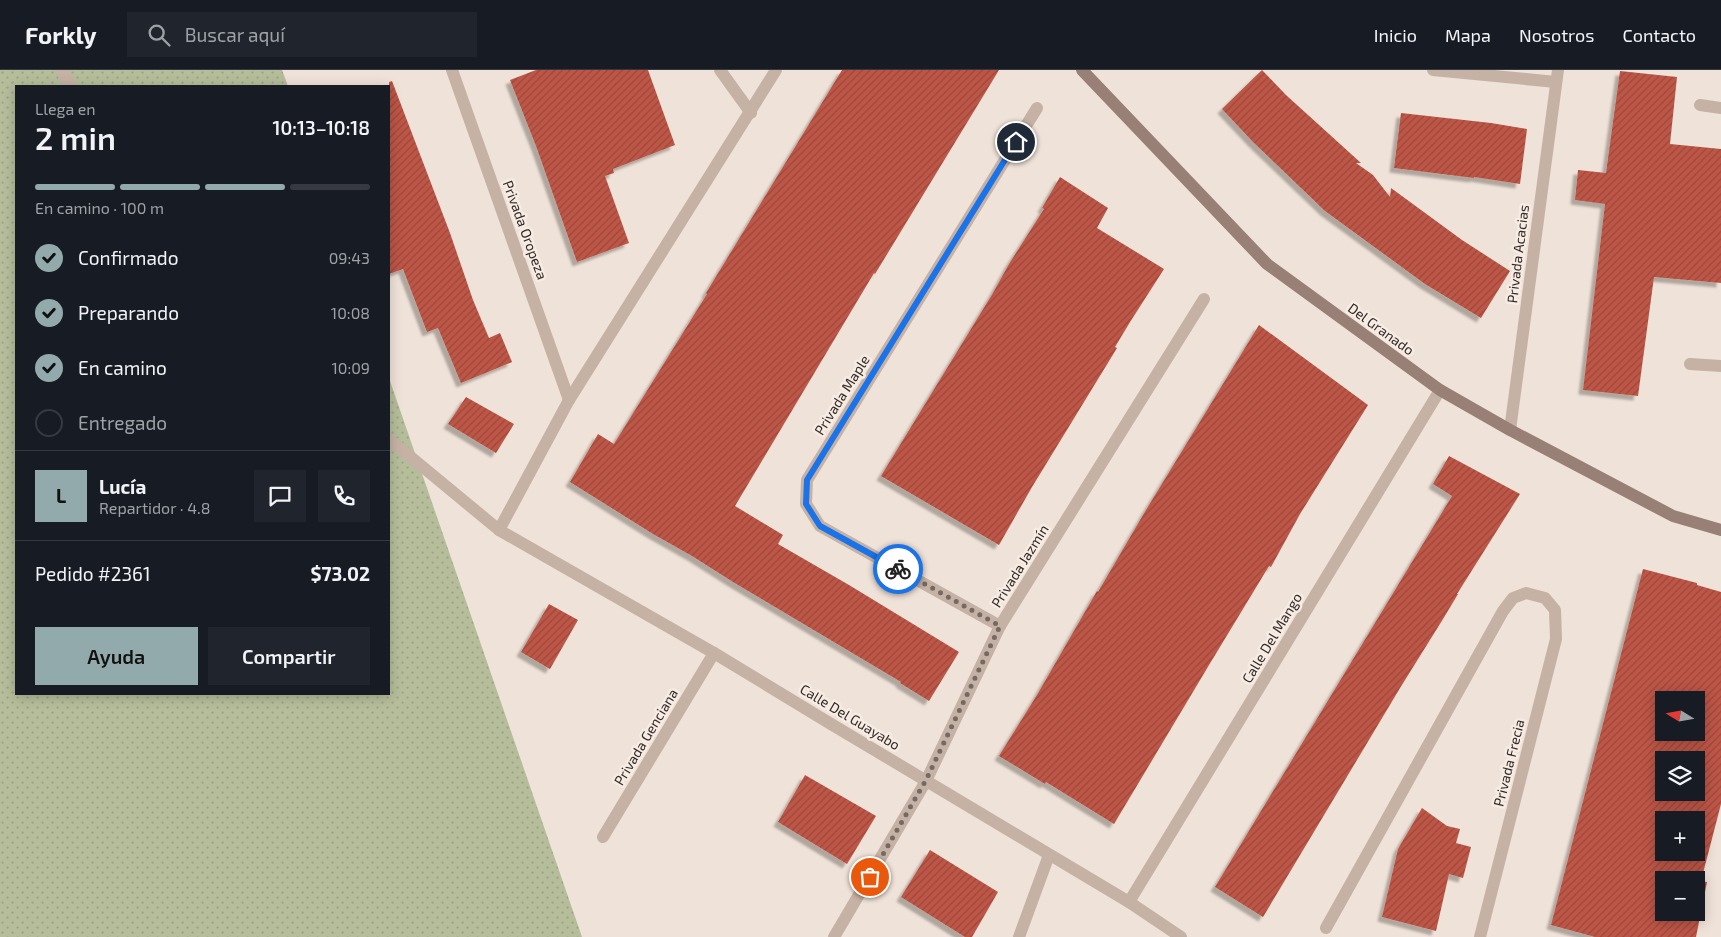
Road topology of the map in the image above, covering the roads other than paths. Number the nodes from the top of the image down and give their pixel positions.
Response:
1 (61, 70) edge
2 (452, 70) edge
3 (720, 70) edge
4 (776, 70) edge
5 (1082, 70) edge
6 (1433, 70) edge
7 (1557, 76) edge
8 (70, 85) edge
9 (1700, 105) dead end
10 (1037, 108) dead end
11 (1721, 108) edge
12 (751, 113) junction
13 (1204, 299) dead end
14 (1690, 364) dead end
15 (1721, 366) edge
16 (1440, 390) junction
17 (569, 400) junction
18 (1510, 430) junction
19 (390, 440) edge
20 (498, 530) junction
21 (1721, 530) edge
22 (1000, 626) junction
23 (714, 653) junction
24 (926, 780) junction
25 (603, 837) dead end
26 (1049, 855) junction
27 (1129, 902) junction
28 (1326, 928) dead end
29 (834, 937) edge
30 (1019, 937) edge
31 (1181, 937) edge
32 (1480, 937) edge

1 - 8 street
2 - 17 street, Privada Oropeza
3 - 12 street
4 - 12 street
5 - 16 main road, Del Granado
6 - 7 street, Privada Acacias
7 - 18 street, Privada Acacias
9 - 11 street
10 - 22 street, Privada Maple
12 - 17 street
13 - 22 street, Privada Jazmín
14 - 15 street
16 - 18 main road, Del Granado
16 - 27 street, Calle Del Mango
17 - 20 street
18 - 21 main road, Del Granado
19 - 20 street, Calle Del Guayabo
20 - 23 street, Calle Del Guayabo
22 - 24 street, Privada Jazmín
23 - 24 street, Calle Del Guayabo
23 - 25 street, Privada Genciana
24 - 26 street, Calle Del Guayabo
24 - 29 street, Privada Jazmín
26 - 27 street, Calle Del Guayabo
26 - 30 street
27 - 31 street, Calle Del Guayabo
28 - 32 street, Privada Frecia

